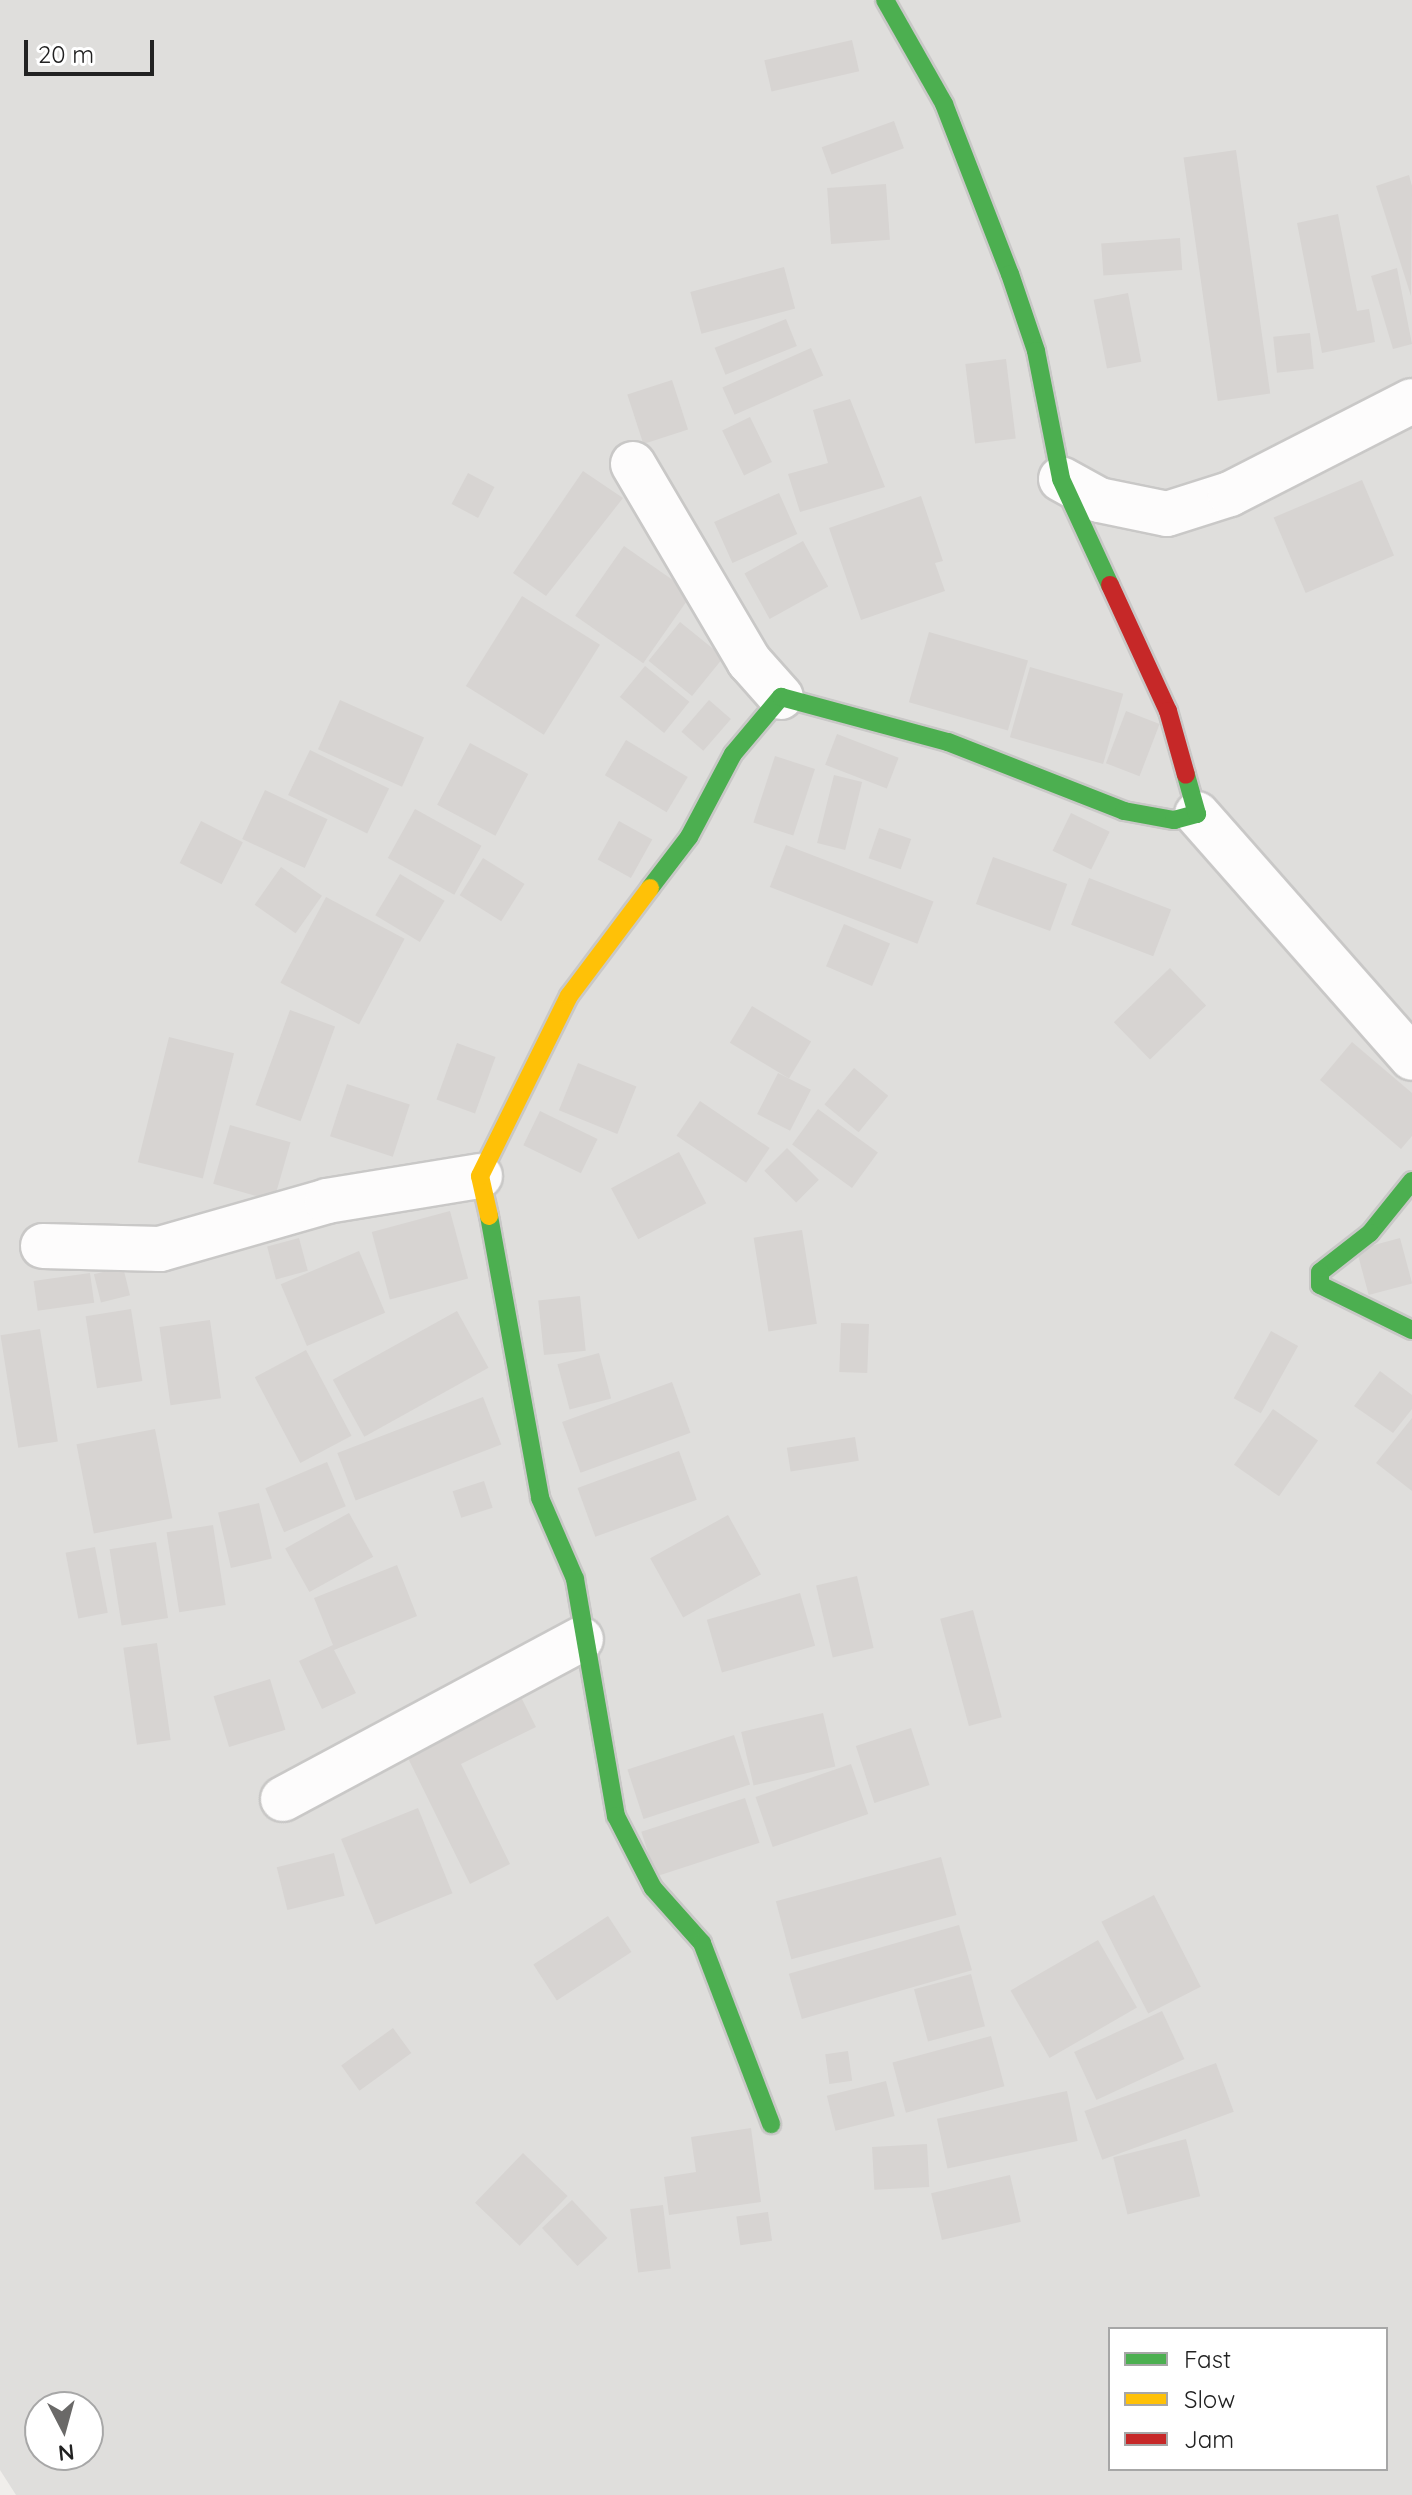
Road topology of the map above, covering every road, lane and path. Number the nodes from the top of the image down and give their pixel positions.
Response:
1 (885, 0) edge
2 (1412, 401) edge
3 (633, 464) dead end
4 (1061, 479) junction
5 (781, 697) junction
6 (1197, 814) junction
7 (1412, 1058) edge
8 (480, 1176) junction
9 (1412, 1181) edge
10 (43, 1246) dead end
11 (1412, 1330) edge
12 (581, 1639) junction
13 (283, 1799) dead end
14 (771, 2124) dead end

1 - 4 street
2 - 4 street
3 - 5 street
4 - 6 street
5 - 6 street
5 - 8 street
6 - 7 street
8 - 10 street
8 - 12 street
9 - 11 street
12 - 13 street
12 - 14 street

